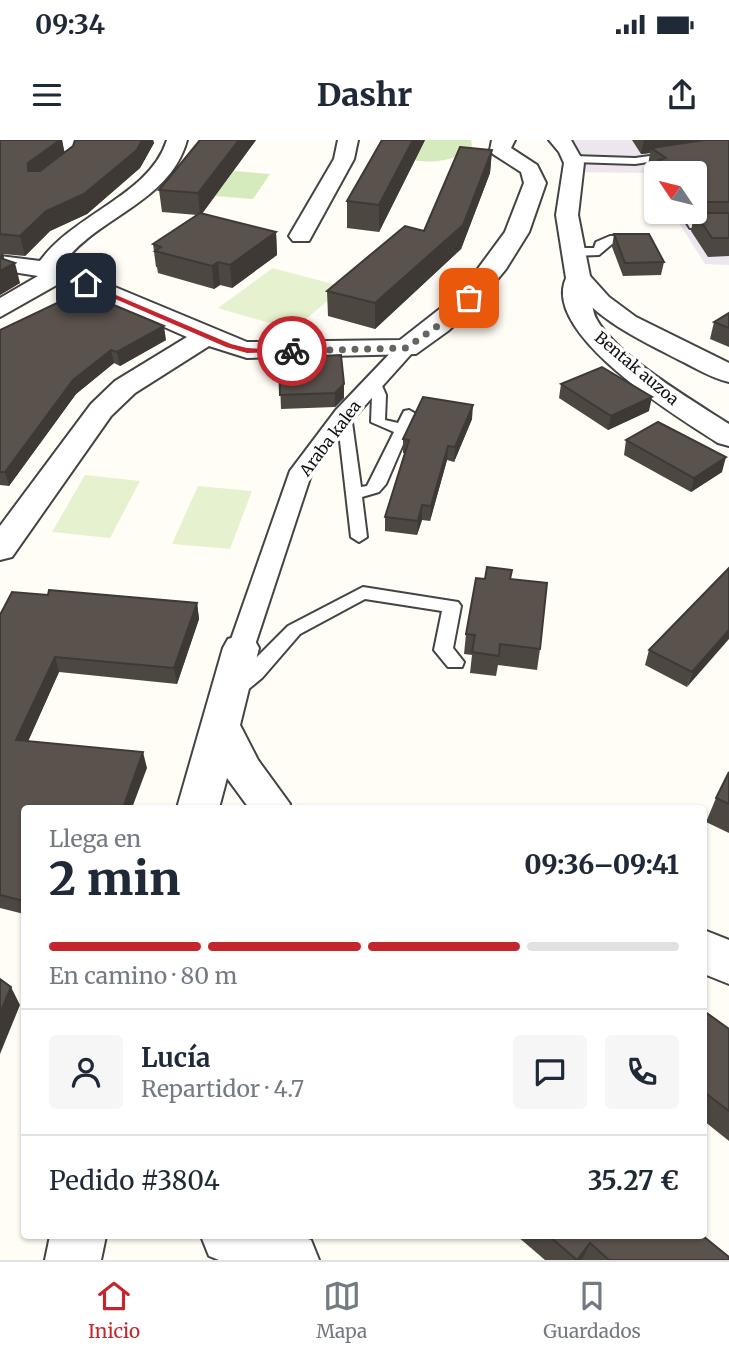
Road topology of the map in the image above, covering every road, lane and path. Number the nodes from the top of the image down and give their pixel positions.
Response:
1 (177, 140) edge
2 (348, 140) edge
3 (505, 140) edge
4 (0, 145) edge
5 (78, 149) edge
6 (566, 150) edge
7 (679, 155) edge
8 (651, 159) joint
9 (693, 224) edge
10 (729, 225) edge
11 (301, 236) dead end
12 (632, 240) edge
13 (0, 263) edge
14 (575, 265) junction
15 (54, 271) junction
16 (0, 309) edge
17 (207, 336) junction
18 (406, 348) junction
19 (729, 374) edge
20 (374, 382) junction
21 (409, 414) dead end
22 (344, 415) junction
23 (401, 429) junction
24 (729, 437) edge
25 (354, 494) junction
26 (359, 537) dead end
27 (0, 549) edge
28 (241, 648) joint
29 (455, 662) dead end
30 (225, 710) junction
31 (199, 805) edge
32 (236, 805) edge
33 (268, 805) edge
34 (273, 805) edge
35 (707, 953) edge
36 (729, 964) edge
37 (77, 1239) edge
38 (237, 1239) edge
39 (73, 1260) edge
40 (290, 1260) edge

1 - 15 street
2 - 11 street
3 - 18 street, Araba kalea
4 - 5 street
6 - 8 lane
6 - 14 street, Bentak auzoa
7 - 8 lane
9 - 10 lane
12 - 14 lane
13 - 15 street
14 - 19 street, Bentak auzoa
14 - 24 street, Bentak auzoa
15 - 16 street
15 - 17 street
17 - 18 street
17 - 27 street
18 - 20 street, Araba kalea
20 - 22 street, Araba kalea
20 - 23 lane
21 - 23 lane
22 - 25 lane
22 - 28 street, Araba kalea
23 - 25 lane
25 - 26 lane
28 - 30 street, Araba kalea
29 - 30 lane
30 - 31 street, Araba kalea
30 - 34 street
32 - 33 street
35 - 36 street
37 - 39 street
38 - 40 street

